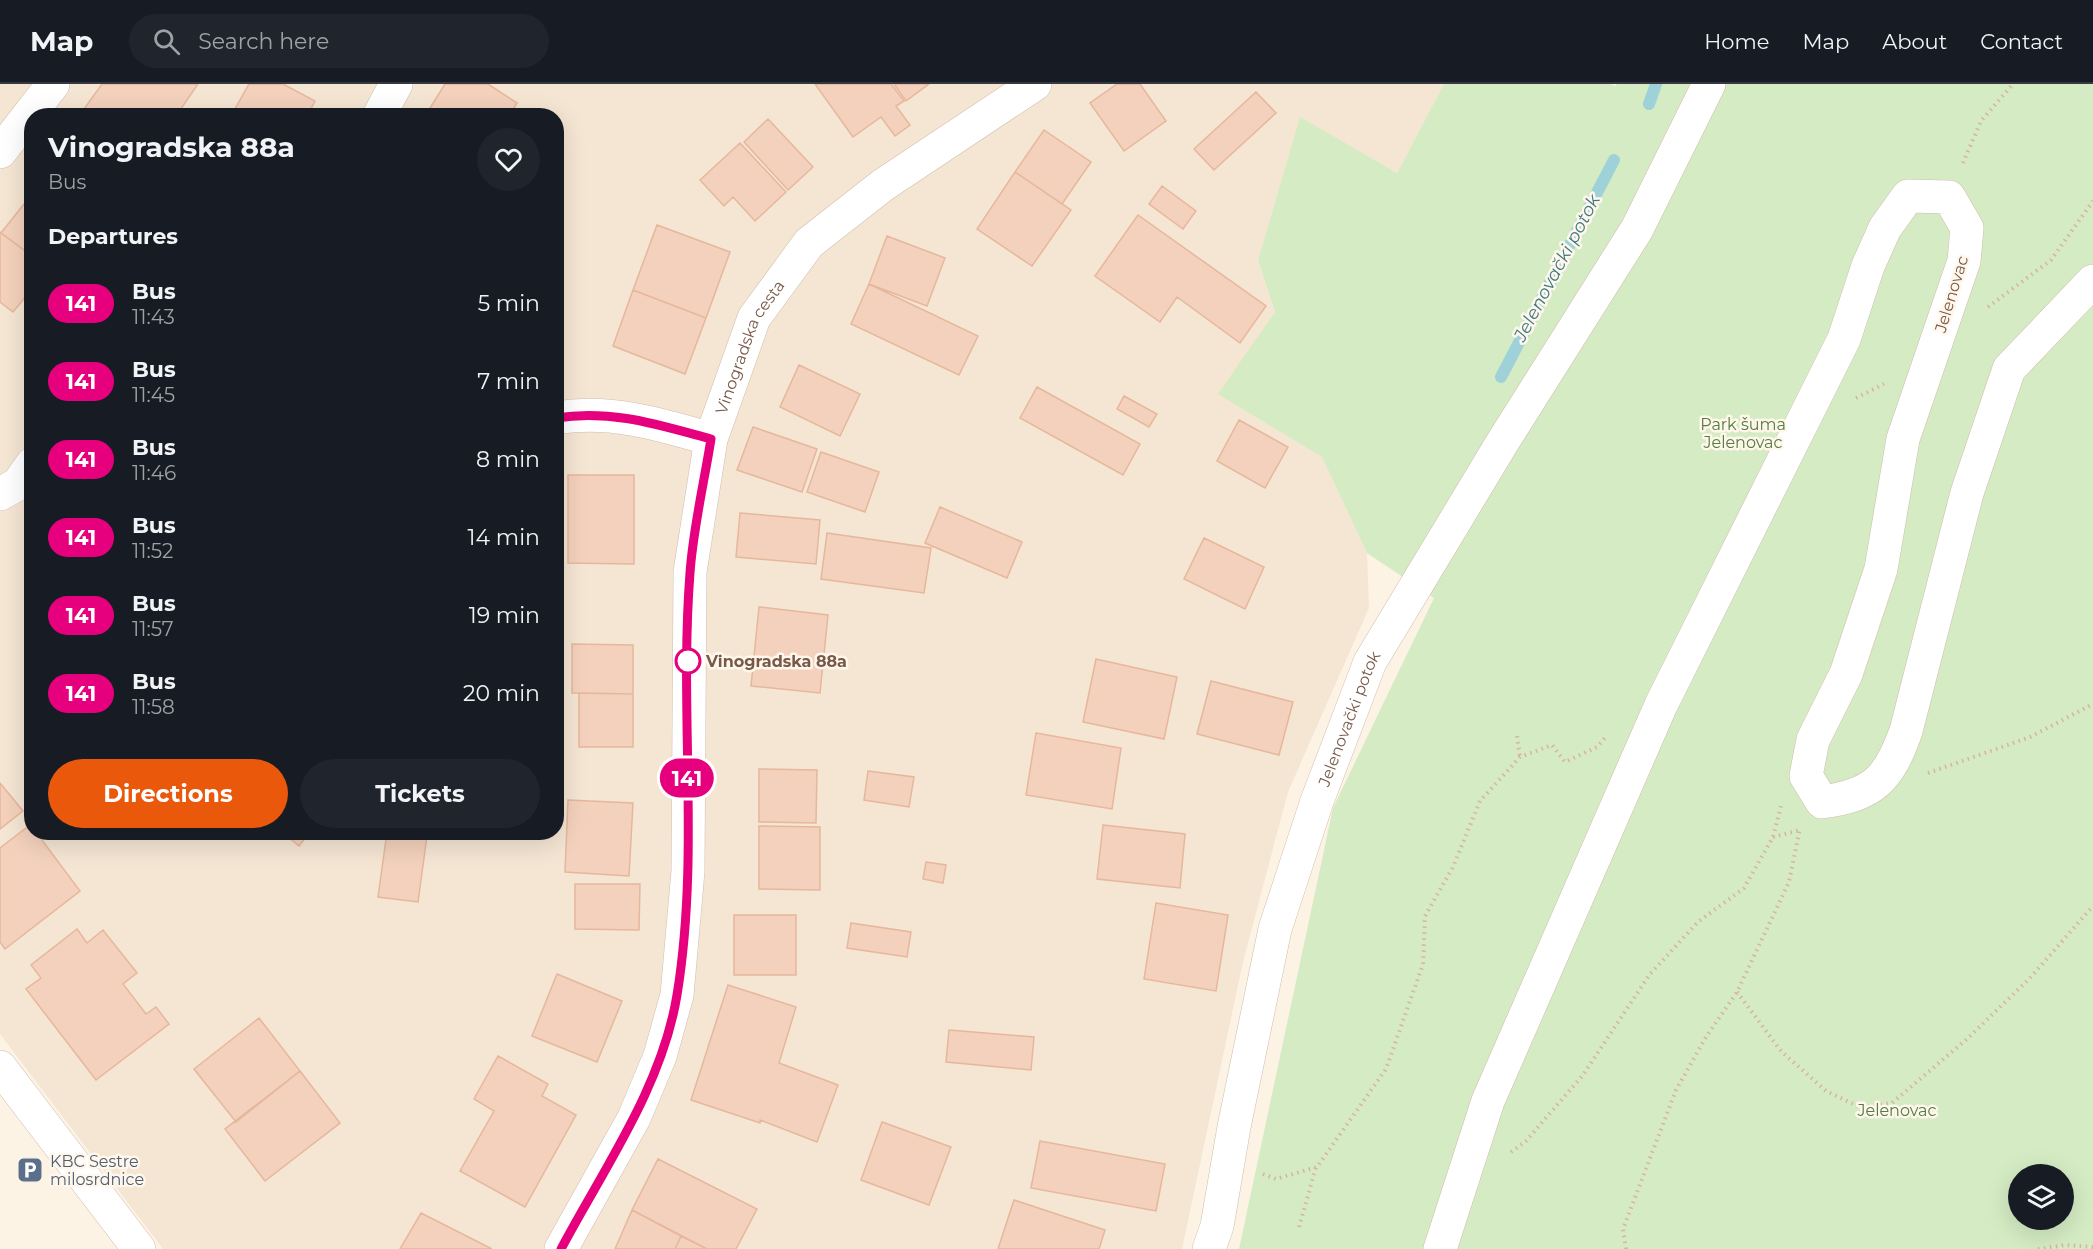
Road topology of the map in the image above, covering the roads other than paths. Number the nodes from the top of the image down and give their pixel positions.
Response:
1 (53, 84) edge
2 (396, 84) edge
3 (1035, 84) edge
4 (1709, 84) edge
5 (34, 108) edge
6 (383, 108) edge
7 (24, 121) edge
8 (0, 152) edge
9 (2093, 280) edge
10 (564, 417) edge
11 (711, 439) junction
12 (24, 475) edge
13 (0, 494) edge
14 (0, 1068) edge
15 (139, 1249) edge
16 (561, 1249) edge
17 (1209, 1249) edge
18 (1440, 1249) edge

1 - 5 street
2 - 6 street
3 - 11 street, Vinogradska cesta
4 - 17 street, Jelenovački potok
7 - 8 street
9 - 18 street, Jelenovac
10 - 11 street
11 - 16 street, Vinogradska cesta
12 - 13 street
14 - 15 street

